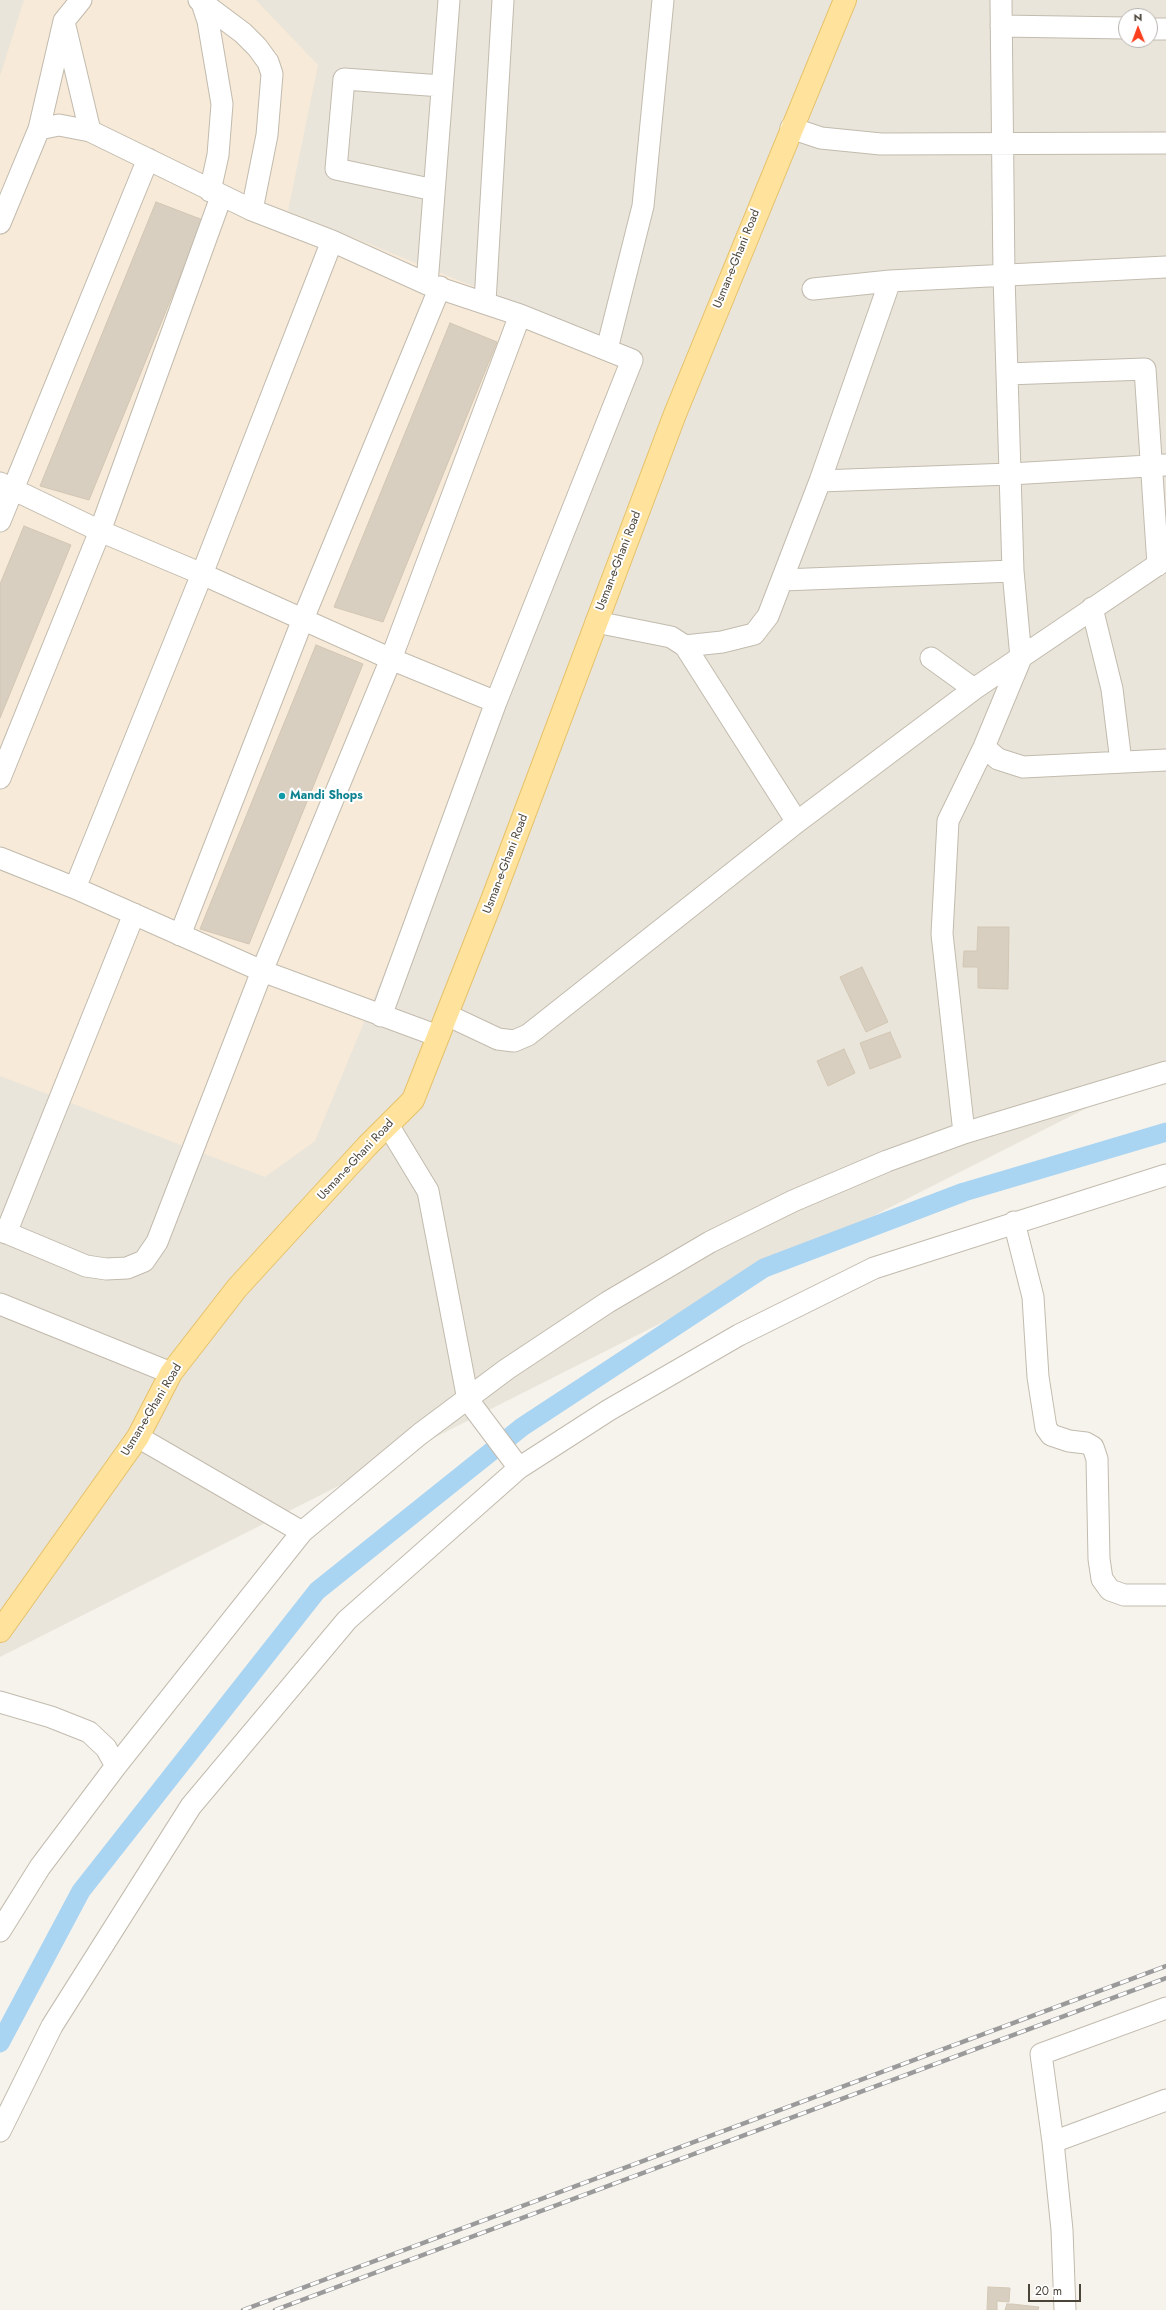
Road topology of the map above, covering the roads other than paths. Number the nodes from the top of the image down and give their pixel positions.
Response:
1 (63, 0) edge
2 (81, 0) edge
3 (449, 0) edge
4 (503, 0) edge
5 (663, 0) edge
6 (845, 0) edge
7 (1001, 0) edge
8 (200, 2) edge
9 (64, 21) junction
10 (1001, 26) junction
11 (1118, 28) edge
12 (442, 86) junction
13 (791, 128) junction
14 (39, 129) junction
15 (90, 131) junction
16 (1166, 143) edge
17 (1001, 144) junction
18 (148, 159) junction
19 (434, 190) junction
20 (216, 194) junction
21 (252, 210) junction
22 (0, 223) edge
23 (332, 241) junction
24 (1166, 267) edge
25 (1004, 276) junction
26 (890, 281) junction
27 (434, 285) junction
28 (813, 289) dead end
29 (485, 302) junction
30 (520, 315) junction
31 (606, 349) junction
32 (1007, 374) junction
33 (1158, 465) edge
34 (1010, 474) junction
35 (820, 481) junction
36 (6, 486) edge
37 (0, 521) edge
38 (100, 531) junction
39 (1162, 562) edge
40 (1013, 571) junction
41 (202, 574) junction
42 (783, 580) junction
43 (1092, 608) junction
44 (303, 619) junction
45 (596, 622) junction
46 (685, 646) junction
47 (931, 658) dead end
48 (1021, 658) junction
49 (391, 659) junction
50 (974, 689) junction
51 (496, 702) junction
52 (984, 747) junction
53 (1166, 760) edge
54 (1121, 762) junction
55 (0, 778) edge
56 (797, 822) junction
57 (0, 858) edge
58 (75, 888) junction
59 (134, 914) junction
60 (180, 935) junction
61 (262, 972) junction
62 (447, 1015) junction
63 (381, 1016) junction
64 (438, 1036) junction
65 (1166, 1072) edge
66 (388, 1125) junction
67 (964, 1133) junction
68 (1166, 1175) edge
69 (1014, 1222) junction
70 (3, 1231) edge
71 (0, 1304) edge
72 (171, 1373) junction
73 (468, 1400) junction
74 (138, 1437) junction
75 (517, 1465) junction
76 (302, 1532) junction
77 (1166, 1595) edge
78 (0, 1631) edge
79 (0, 1702) edge
80 (116, 1766) junction
81 (0, 1931) edge
82 (1166, 2008) edge
83 (1166, 2100) edge
84 (0, 2131) edge
85 (1053, 2142) junction
86 (1065, 2310) edge

1 - 9 street
2 - 9 street
3 - 12 street
4 - 29 street
5 - 31 street
6 - 13 main road, Usman-e-Ghani Road
7 - 10 street
8 - 20 street
8 - 21 street
9 - 14 street
9 - 15 street
10 - 11 street
10 - 17 street
12 - 19 street
12 - 19 street
13 - 17 street
13 - 45 main road, Usman-e-Ghani Road
14 - 15 street
14 - 22 street
15 - 18 street
16 - 17 street
17 - 25 street
18 - 20 street
18 - 36 street
19 - 27 street
20 - 21 street
20 - 38 street
21 - 23 street
23 - 27 street
23 - 41 street
24 - 25 street
25 - 26 street
25 - 32 street
26 - 28 street
26 - 35 street
27 - 29 street
27 - 44 street
29 - 30 street
30 - 31 street
30 - 49 street
31 - 51 street
32 - 33 street
32 - 34 street
33 - 34 street
33 - 39 street
34 - 35 street
34 - 40 street
35 - 42 street
36 - 37 street
36 - 38 street
38 - 41 street
38 - 55 street
39 - 43 street
40 - 42 street
40 - 48 street
41 - 44 street
41 - 58 street
42 - 46 street
43 - 48 street
43 - 54 street
44 - 49 street
44 - 60 street
45 - 46 street
45 - 62 main road, Usman-e-Ghani Road
46 - 56 street
47 - 50 street
48 - 50 street
48 - 52 street
49 - 51 street
49 - 61 street
50 - 56 street
51 - 63 street
52 - 54 street
52 - 67 street
53 - 54 street
56 - 62 street
57 - 58 street
58 - 59 street
59 - 60 street
59 - 70 street
60 - 61 street
61 - 63 street
61 - 70 street
62 - 64 main road, Usman-e-Ghani Road
63 - 64 street
64 - 66 main road, Usman-e-Ghani Road
65 - 67 street
66 - 72 main road, Usman-e-Ghani Road
66 - 73 street
67 - 73 street
68 - 69 street
69 - 75 street
69 - 77 street
71 - 72 street
72 - 74 main road, Usman-e-Ghani Road
73 - 75 street
73 - 76 street
74 - 76 street
74 - 78 main road, Usman-e-Ghani Road
75 - 84 street
76 - 80 street
79 - 80 street
80 - 81 street
82 - 85 street
83 - 85 street
85 - 86 street

